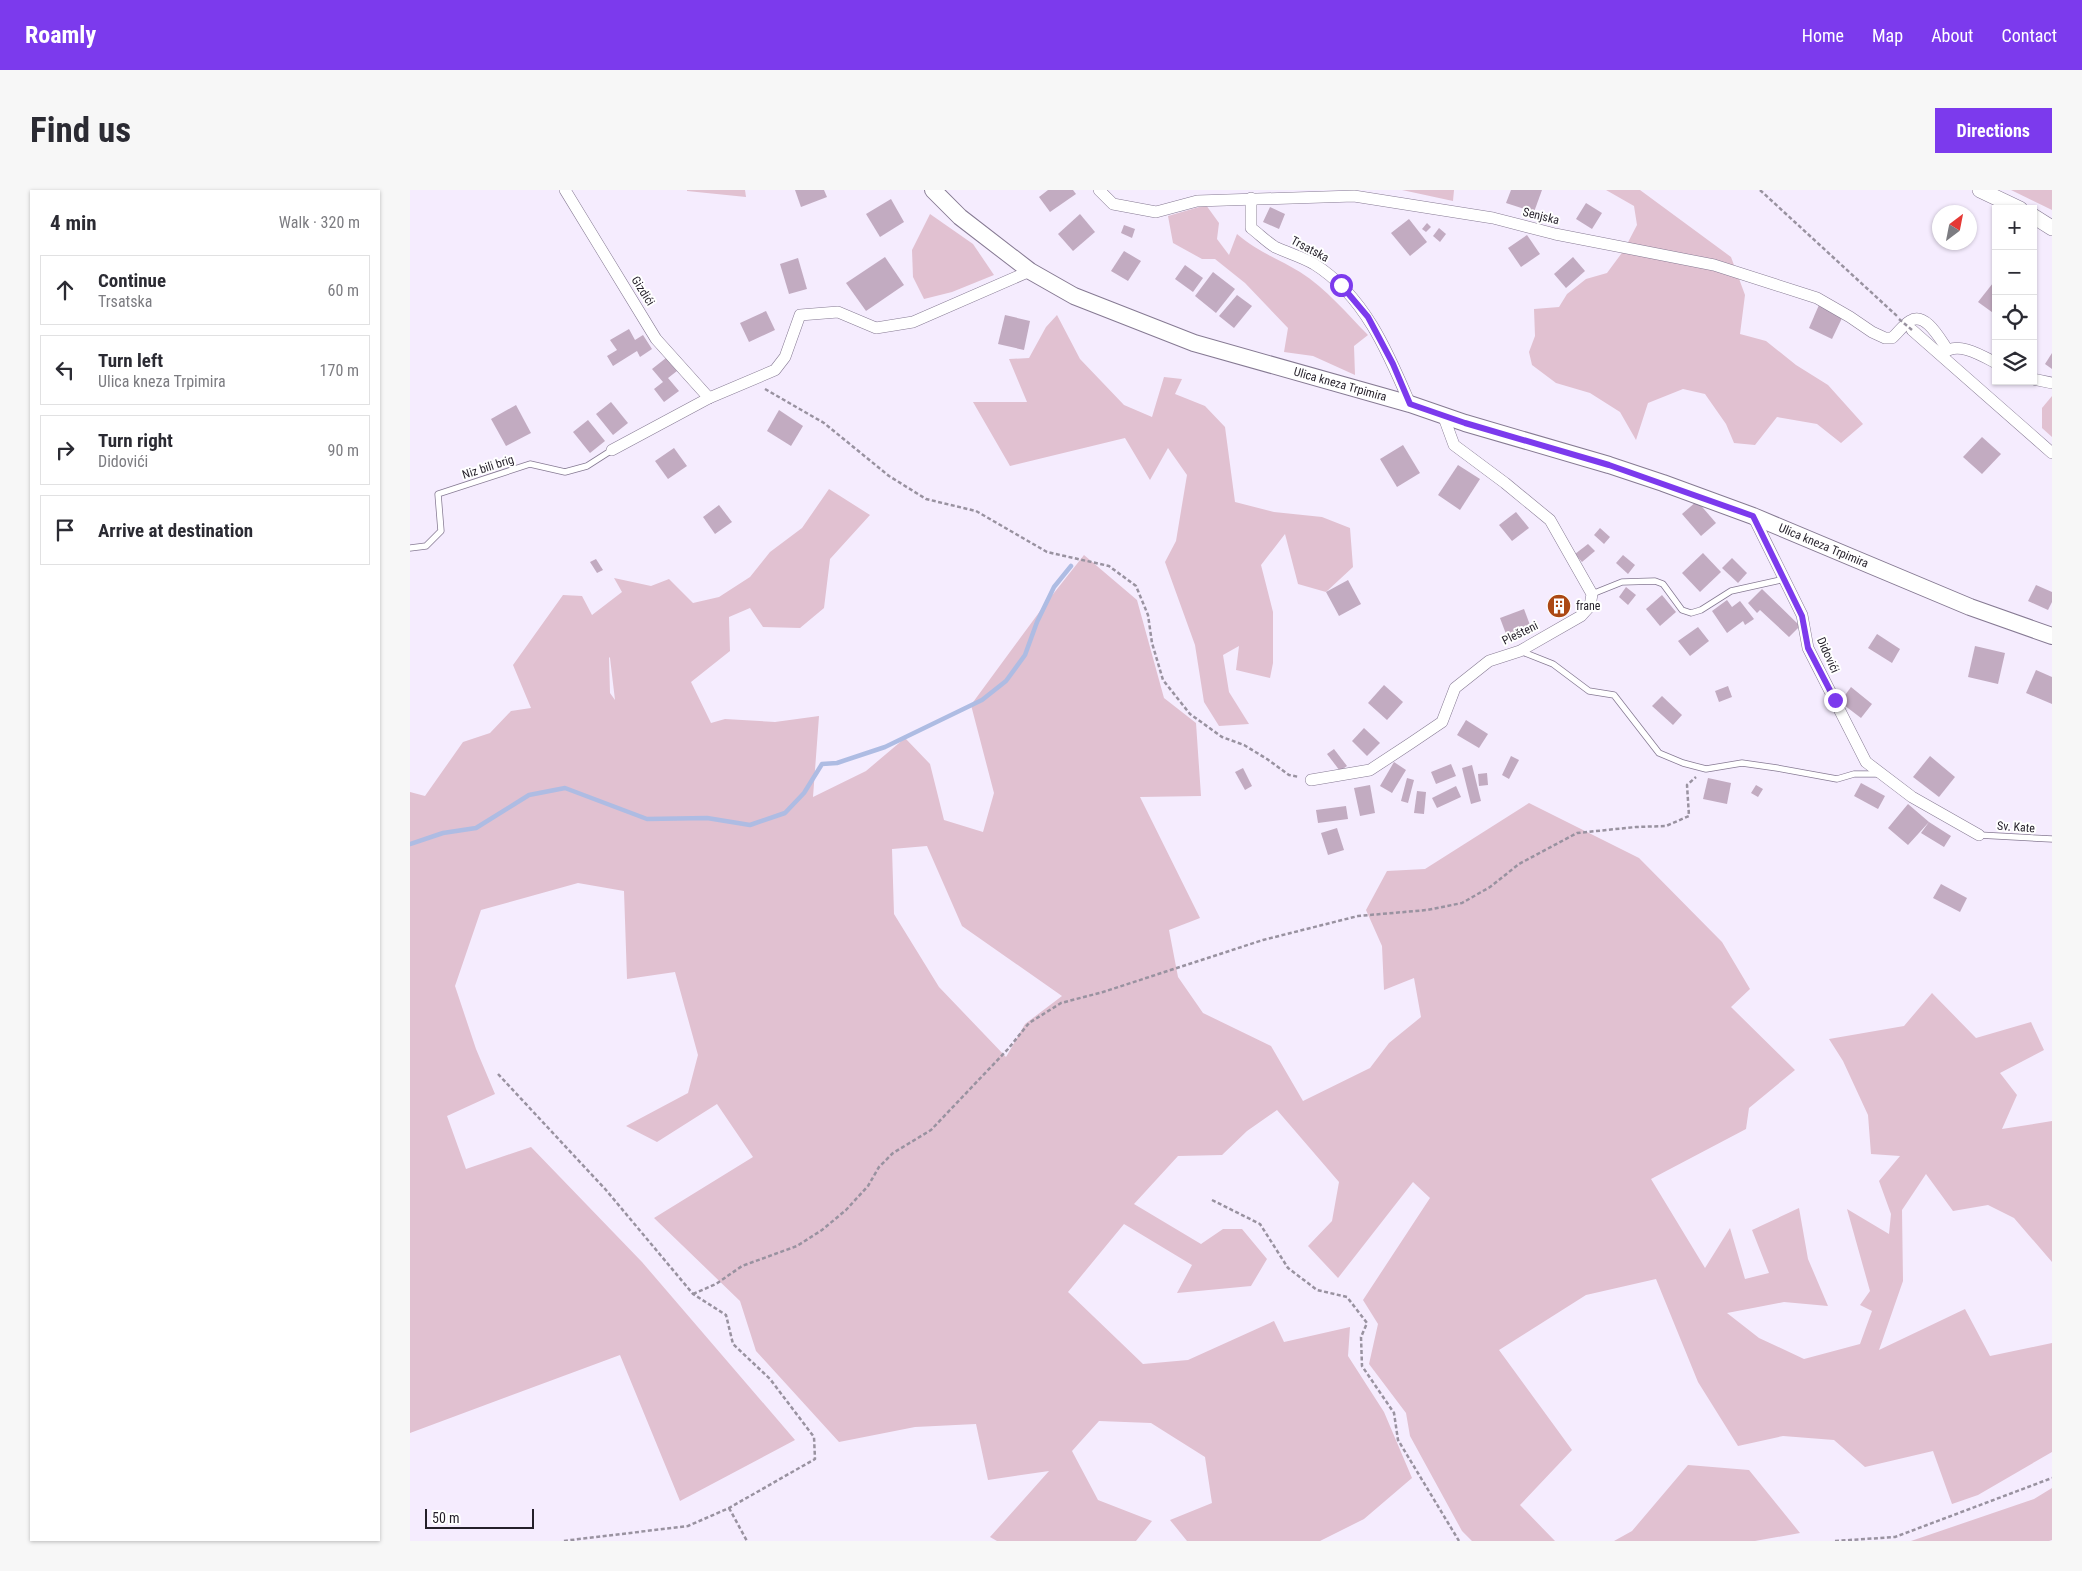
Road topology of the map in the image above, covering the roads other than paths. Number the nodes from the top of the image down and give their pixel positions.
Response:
1 (566, 190) edge
2 (933, 190) edge
3 (1099, 190) edge
4 (1980, 190) edge
5 (1251, 198) junction
6 (2012, 205) edge
7 (2037, 219) edge
8 (2052, 228) edge
9 (1030, 271) junction
10 (1912, 330) road end
11 (1944, 352) junction
12 (1992, 361) edge
13 (2037, 380) edge
14 (2052, 383) edge
15 (710, 398) junction
16 (1410, 404) junction
17 (1443, 415) junction
18 (612, 450) joint
19 (2052, 453) edge
20 (1753, 516) junction
21 (410, 548) edge
22 (1785, 579) junction
23 (1592, 594) junction
24 (2052, 636) edge
25 (1520, 651) junction
26 (1882, 774) junction
27 (1311, 780) road end
28 (1980, 835) joint
29 (2052, 839) edge

1 - 15 street, Gizdići
2 - 9 main road, Ulica kneza Trpimira
3 - 5 street, Senjska
4 - 6 street
5 - 11 street, Senjska
5 - 16 street, Trsatska
7 - 8 street
9 - 15 street
9 - 16 main road, Ulica kneza Trpimira
10 - 11 street
11 - 12 street
11 - 19 street
13 - 14 street
15 - 18 street
16 - 17 main road, Ulica kneza Trpimira
17 - 20 main road, Ulica kneza Trpimira
17 - 23 street
18 - 21 lane, Niz bili brig
20 - 22 street, Didovići
20 - 24 main road, Ulica kneza Trpimira
22 - 23 lane
22 - 26 street, Didovići
23 - 25 street, Plešteni
25 - 26 lane
25 - 27 street, Plešteni
26 - 28 street, Didovići
28 - 29 lane, Sv. Kate

